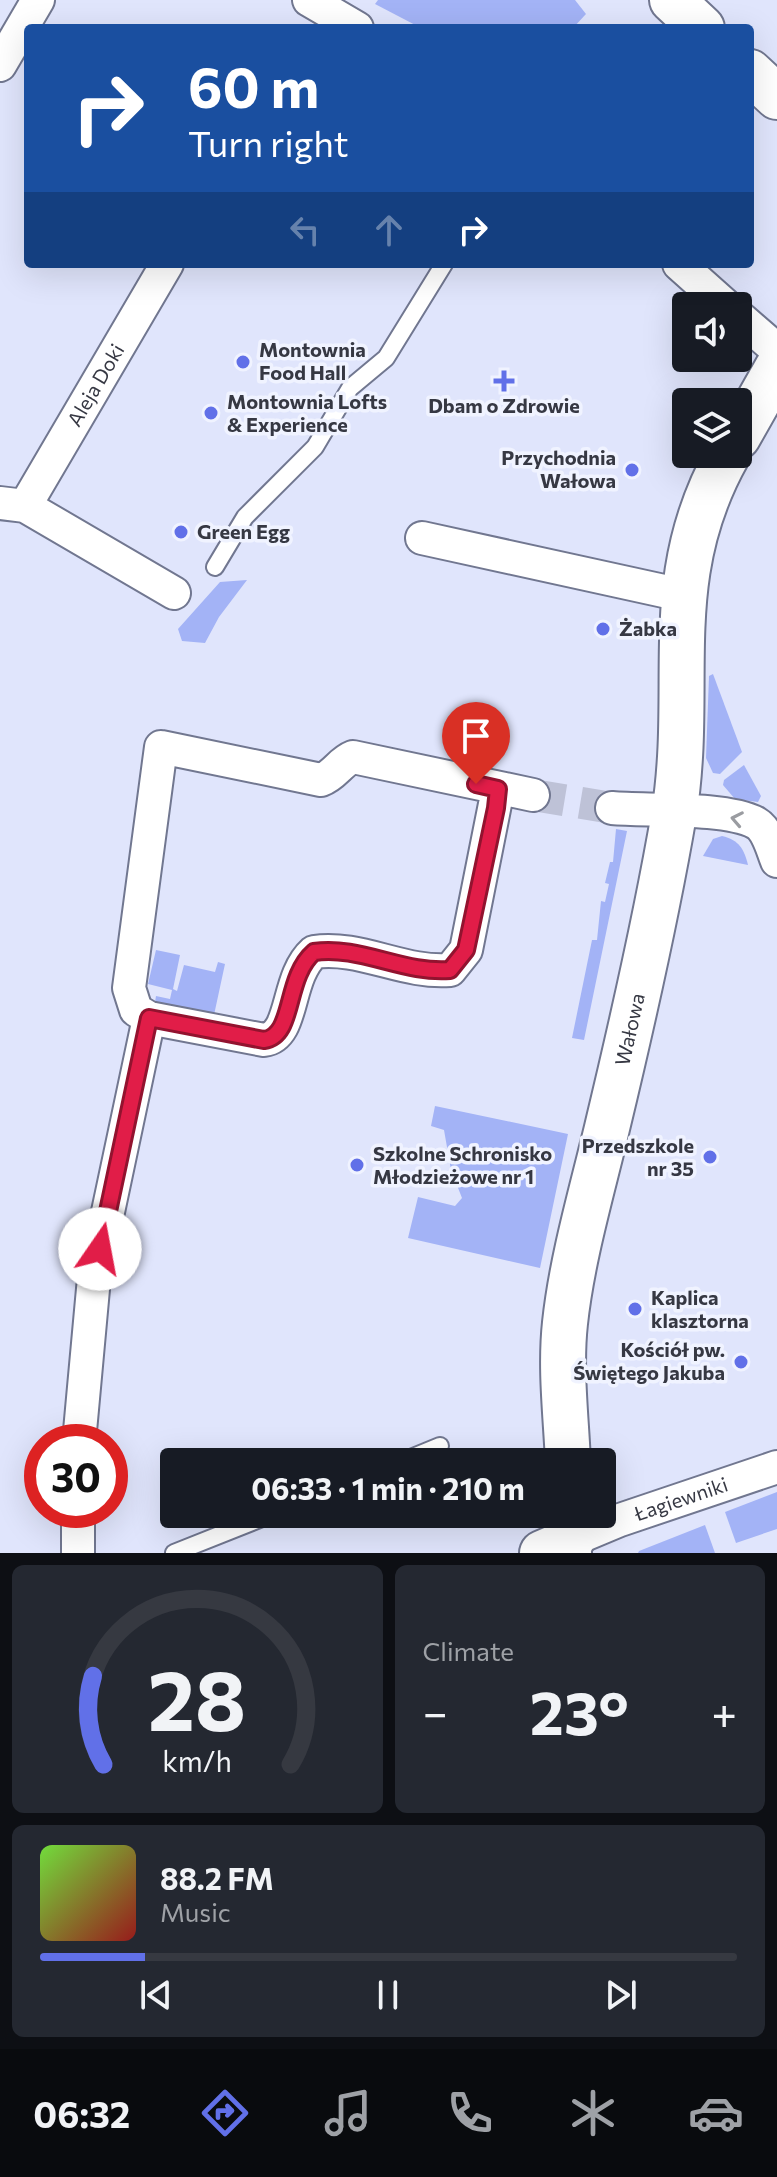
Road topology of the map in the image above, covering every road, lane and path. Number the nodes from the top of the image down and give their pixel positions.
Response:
1 (38, 0) edge
2 (672, 0) edge
3 (313, 8) edge
4 (348, 24) edge
5 (698, 24) edge
6 (0, 65) edge
7 (754, 76) edge
8 (777, 97) edge
9 (164, 268) edge
10 (442, 268) edge
11 (683, 268) edge
12 (710, 292) edge
13 (752, 328) edge
14 (777, 350) edge
15 (777, 368) edge
16 (752, 412) edge
17 (721, 468) edge
18 (12, 504) edge
19 (422, 538) dead end
20 (215, 567) dead end
21 (174, 593) dead end
22 (682, 595) junction
23 (498, 789) junction
24 (533, 795) tunnel mouth
25 (612, 808) tunnel mouth
26 (674, 812) junction
27 (777, 861) edge
28 (149, 1018) junction
29 (80, 1424) edge
30 (440, 1446) dead end
31 (435, 1448) edge
32 (568, 1448) edge
33 (777, 1467) edge
34 (78, 1528) edge
35 (237, 1528) edge
36 (565, 1540) edge
37 (78, 1553) edge
38 (174, 1553) edge

1 - 6 street
2 - 5 street
3 - 4 street
7 - 8 street
9 - 18 street, Aleja Doki
10 - 20 lane
11 - 12 street
13 - 14 street
15 - 16 street
17 - 22 street, Wałowa
18 - 21 street
19 - 22 street
22 - 26 street, Wałowa
23 - 24 street
23 - 28 street
23 - 28 street
25 - 26 street
27 -> 26 street
26 - 32 street, Wałowa
28 - 29 street
30 - 31 lane
33 - 36 street, Łagiewniki
34 - 37 street
35 - 38 lane

